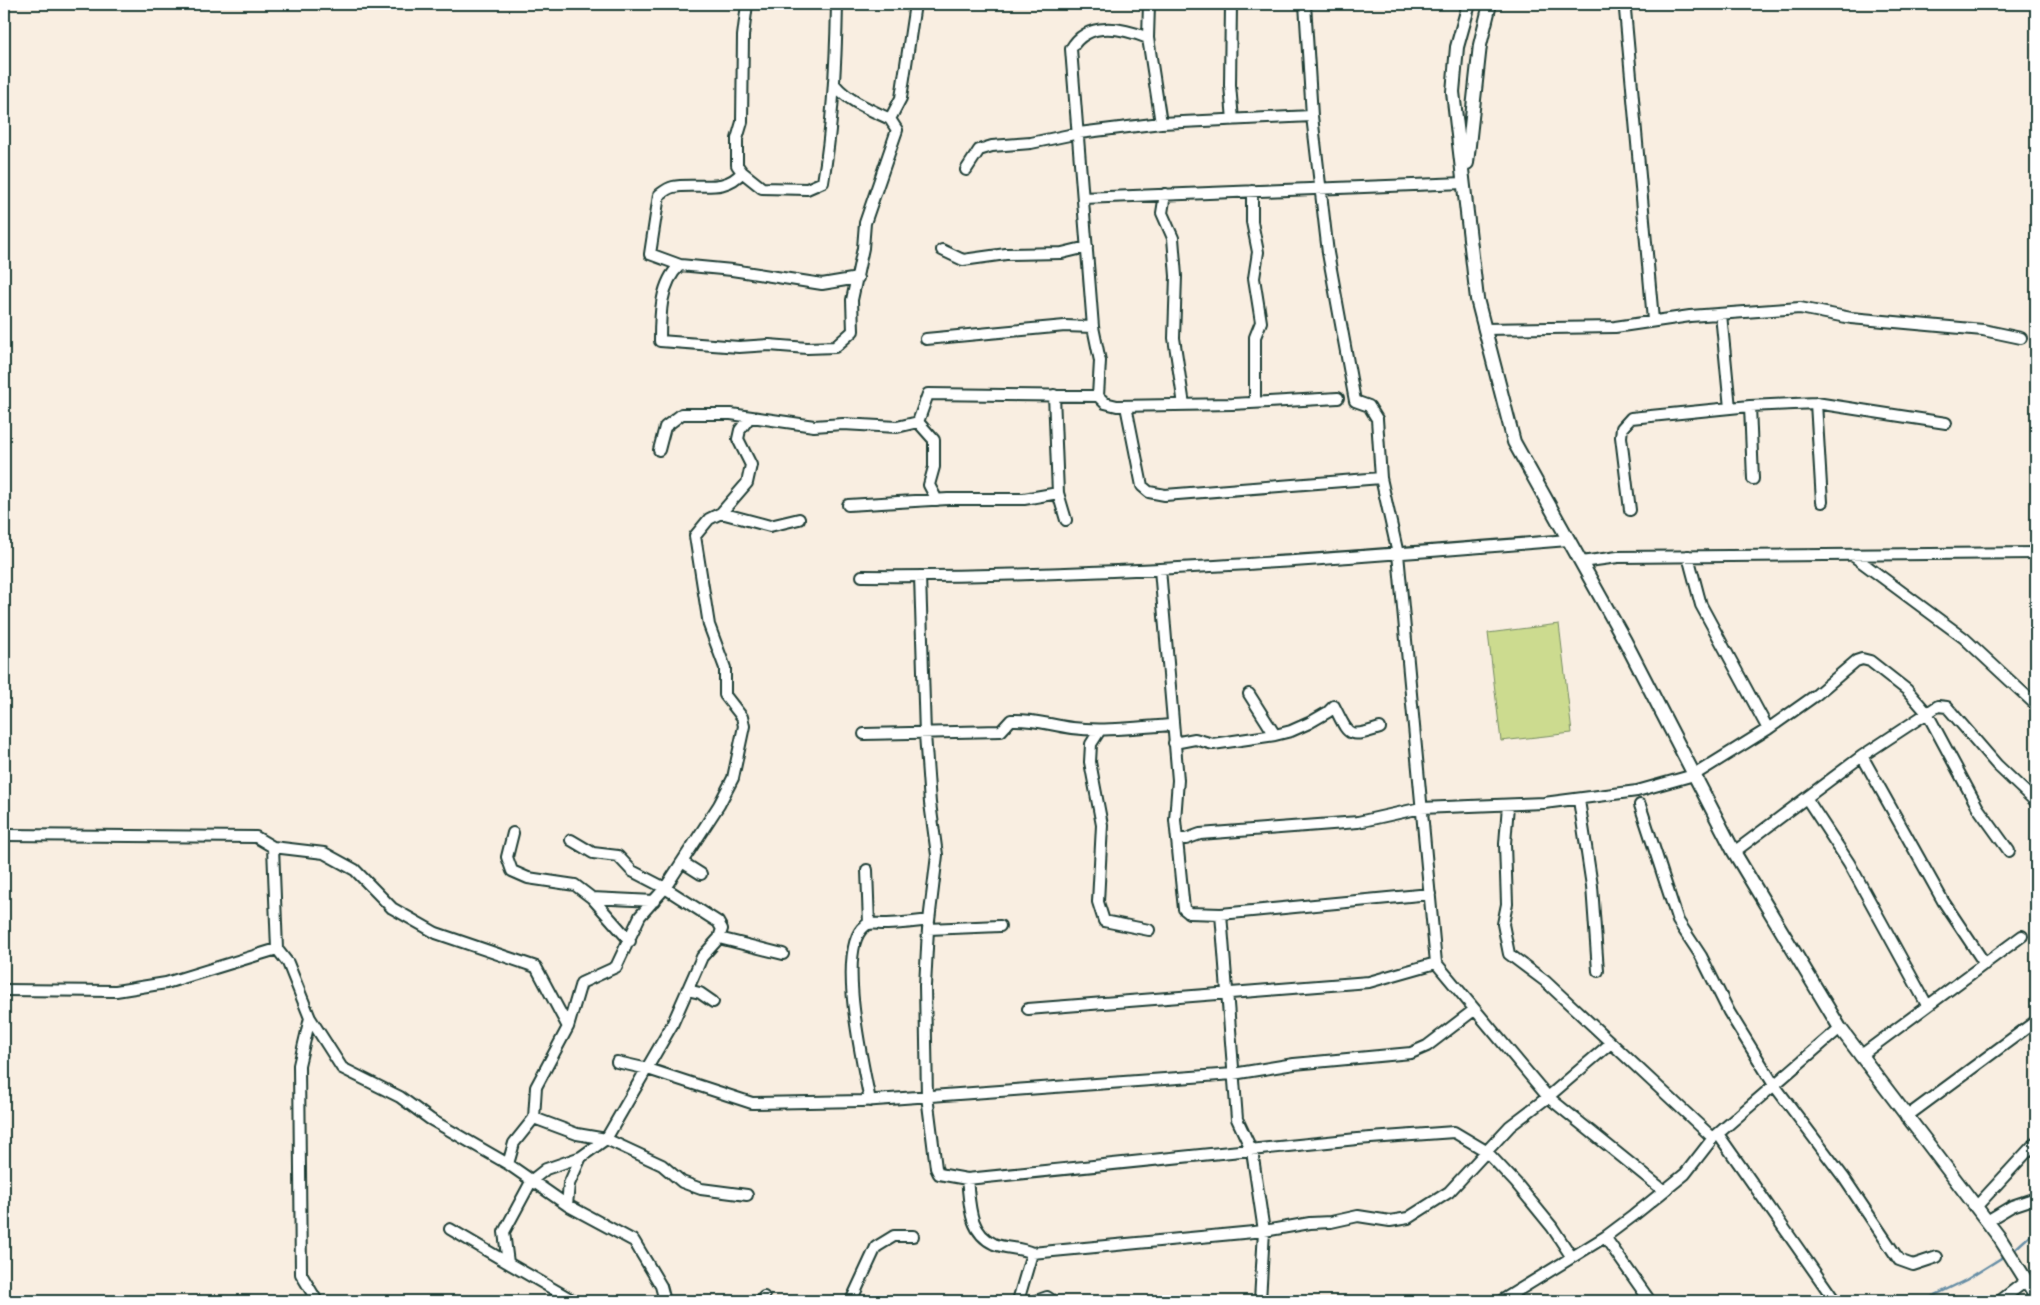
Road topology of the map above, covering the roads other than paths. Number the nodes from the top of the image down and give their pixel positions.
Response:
1 (747, 4) edge
2 (837, 4) edge
3 (915, 4) edge
4 (1149, 4) edge
5 (1231, 4) edge
6 (1305, 4) edge
7 (1469, 4) edge
8 (1490, 4) edge
9 (1625, 10) dead end
10 (1148, 38) junction
11 (1480, 45) junction
12 (1457, 46) junction
13 (835, 85) junction
14 (1312, 116) junction
15 (890, 119) junction
16 (1233, 120) junction
17 (1161, 123) junction
18 (1079, 133) junction
19 (966, 170) dead end
20 (742, 172) junction
21 (1464, 183) junction
22 (1322, 188) junction
23 (1252, 191) junction
24 (1165, 194) junction
25 (1083, 198) junction
26 (1087, 247) junction
27 (942, 250) dead end
28 (680, 265) junction
29 (858, 278) junction
30 (1721, 314) junction
31 (1653, 320) junction
32 (1093, 327) junction
33 (1484, 329) junction
34 (2021, 338) dead end
35 (926, 339) dead end
36 (1054, 394) junction
37 (1098, 396) junction
38 (1338, 398) dead end
39 (1255, 402) junction
40 (1816, 403) junction
41 (1184, 405) junction
42 (1126, 406) junction
43 (1750, 406) junction
44 (1730, 408) junction
45 (750, 417) junction
46 (918, 422) junction
47 (1946, 423) dead end
48 (659, 450) dead end
49 (1381, 478) junction
50 (1753, 479) dead end
51 (1058, 493) junction
52 (937, 500) junction
53 (1822, 502) dead end
54 (848, 505) dead end
55 (1630, 510) dead end
56 (721, 513) junction
57 (800, 519) dead end
58 (1066, 520) dead end
59 (1568, 540) junction
60 (2036, 553) edge
61 (1398, 554) junction
62 (1852, 555) junction
63 (1688, 556) junction
64 (1581, 562) junction
65 (1160, 569) junction
66 (862, 576) dead end
67 (920, 576) junction
68 (1248, 694) dead end
69 (2036, 705) edge
70 (1927, 713) junction
71 (1172, 725) junction
72 (1380, 728) dead end
73 (1768, 729) junction
74 (1100, 730) junction
75 (864, 734) dead end
76 (925, 734) junction
77 (1275, 735) junction
78 (1174, 743) junction
79 (1862, 756) junction
80 (1694, 775) junction
81 (1807, 799) junction
82 (1579, 800) junction
83 (2036, 802) edge
84 (1508, 805) junction
85 (1640, 806) dead end
86 (1421, 808) junction
87 (513, 833) dead end
88 (4, 835) edge
89 (1176, 839) junction
90 (571, 840) dead end
91 (273, 846) junction
92 (2009, 851) dead end
93 (1734, 852) junction
94 (682, 862) junction
95 (867, 870) dead end
96 (701, 874) dead end
97 (665, 888) junction
98 (1430, 894) junction
99 (592, 898) junction
100 (654, 901) junction
101 (1221, 914) junction
102 (869, 924) junction
103 (928, 924) junction
104 (1000, 926) dead end
105 (1149, 930) dead end
106 (2022, 936) dead end
107 (719, 938) junction
108 (630, 940) junction
109 (277, 949) junction
110 (784, 954) dead end
111 (1436, 963) junction
112 (1984, 964) junction
113 (1598, 971) dead end
114 (4, 990) edge
115 (687, 990) junction
116 (1228, 992) junction
117 (713, 1002) dead end
118 (1927, 1006) junction
119 (1028, 1009) dead end
120 (1474, 1010) junction
121 (310, 1018) junction
122 (2036, 1021) edge
123 (568, 1027) junction
124 (1840, 1028) junction
125 (1611, 1043) junction
126 (1860, 1056) junction
127 (617, 1062) dead end
128 (648, 1069) junction
129 (1233, 1074) junction
130 (1774, 1085) junction
131 (927, 1096) junction
132 (1548, 1097) junction
133 (870, 1101) junction
134 (534, 1118) junction
135 (1906, 1118) junction
136 (1716, 1136) junction
137 (606, 1139) junction
138 (2036, 1142) edge
139 (1252, 1151) junction
140 (1486, 1151) junction
141 (581, 1157) junction
142 (508, 1164) junction
143 (966, 1178) junction
144 (532, 1180) junction
145 (1663, 1190) junction
146 (747, 1195) dead end
147 (2036, 1198) edge
148 (567, 1205) junction
149 (1976, 1207) junction
150 (1987, 1221) junction
151 (450, 1229) dead end
152 (1264, 1231) junction
153 (913, 1236) dead end
154 (1605, 1237) junction
155 (1032, 1253) junction
156 (1571, 1256) junction
157 (1937, 1257) dead end
158 (508, 1263) junction
159 (2028, 1280) junction
160 (2036, 1296) edge
161 (1506, 1300) edge
162 (317, 1301) edge
163 (574, 1301) edge
164 (664, 1301) edge
165 (851, 1301) edge
166 (1018, 1301) edge
167 (1036, 1301) edge
168 (1053, 1301) edge
169 (1260, 1301) edge
170 (1650, 1301) edge
171 (1835, 1301) edge
172 (2000, 1301) edge

1 - 20 street
2 - 13 street
3 - 15 street
4 - 10 street
5 - 16 street
6 - 14 street
7 - 12 street
8 - 11 street
9 - 31 street
10 - 17 street
10 - 18 street
11 - 12 street
11 - 21 street
12 - 21 street
13 - 15 street
13 - 20 street
14 - 16 street
14 - 22 street
15 - 29 street
16 - 17 street
17 - 18 street
18 - 19 street
18 - 25 street
20 - 28 street
21 - 22 street
21 - 33 street
22 - 23 street
22 - 49 street
23 - 24 street
23 - 39 street
24 - 25 street
24 - 41 street
25 - 26 street
26 - 27 street
26 - 32 street
28 - 29 street
28 - 29 street
30 - 31 street
30 - 34 street
30 - 44 street
31 - 33 street
32 - 35 street
32 - 37 street
33 - 59 street
36 - 37 street
36 - 46 street
36 - 51 street
37 - 42 street
38 - 39 street
39 - 41 street
40 - 43 street
40 - 47 street
40 - 53 street
41 - 42 street
42 - 49 street
43 - 44 street
43 - 50 street
44 - 55 street
45 - 46 street
45 - 48 street
45 - 56 street
46 - 52 street
49 - 61 street
51 - 52 street
51 - 58 street
52 - 54 street
56 - 57 street
56 - 94 street
59 - 61 street
59 - 64 street
60 - 62 street
61 - 65 street
61 - 86 street
62 - 63 street
62 - 69 street
63 - 64 street
63 - 73 street
64 - 80 street
65 - 67 street
65 - 71 street
66 - 67 street
67 - 76 street
68 - 77 street
70 - 73 street
70 - 79 street
70 - 83 street
70 - 92 street
71 - 74 street
71 - 78 street
72 - 77 street
73 - 80 street
74 - 76 street
74 - 105 street
75 - 76 street
76 - 103 street
77 - 78 street
78 - 89 street
79 - 81 street
79 - 112 street
80 - 82 street
80 - 93 street
81 - 93 street
81 - 118 street
82 - 84 street
82 - 113 street
84 - 86 street
84 - 125 street
85 - 130 street
86 - 89 street
86 - 98 street
87 - 99 street
88 - 91 street
89 - 101 street
90 - 97 street
91 - 109 street
91 - 123 street
93 - 124 street
94 - 96 street
94 - 97 street
95 - 102 street
97 - 100 street
97 - 107 street
98 - 101 street
98 - 111 street
99 - 100 street
99 - 108 street
100 - 108 street
101 - 116 street
102 - 103 street
102 - 133 street
103 - 104 street
103 - 131 street
106 - 112 street
107 - 110 street
107 - 115 street
108 - 123 street
109 - 114 street
109 - 121 street
111 - 116 street
111 - 120 street
112 - 118 street
115 - 117 street
115 - 128 street
116 - 119 street
116 - 129 street
118 - 126 street
120 - 129 street
120 - 132 street
121 - 142 street
121 - 162 street
122 - 135 street
123 - 134 street
124 - 126 street
124 - 130 street
125 - 132 street
125 - 136 street
126 - 135 street
127 - 128 street
128 - 133 street
128 - 137 street
129 - 131 street
129 - 139 street
130 - 136 street
130 - 157 street
131 - 133 street
131 - 143 street
132 - 140 street
132 - 145 street
134 - 137 street
134 - 142 street
135 - 149 street
136 - 145 street
136 - 171 street
137 - 141 street
137 - 146 street
138 - 149 street
139 - 140 street
139 - 143 street
139 - 152 street
140 - 152 street
140 - 156 street
141 - 144 street
141 - 148 street
142 - 144 street
143 - 155 street
144 - 148 street
144 - 158 street
145 - 154 street
147 - 150 street
148 - 164 street
149 - 150 street
150 - 159 street
151 - 158 street
152 - 155 street
152 - 169 street
153 - 165 street
154 - 156 street
154 - 170 street
155 - 166 street
156 - 161 street
158 - 163 street
159 - 160 street
159 - 172 street
167 - 168 street

